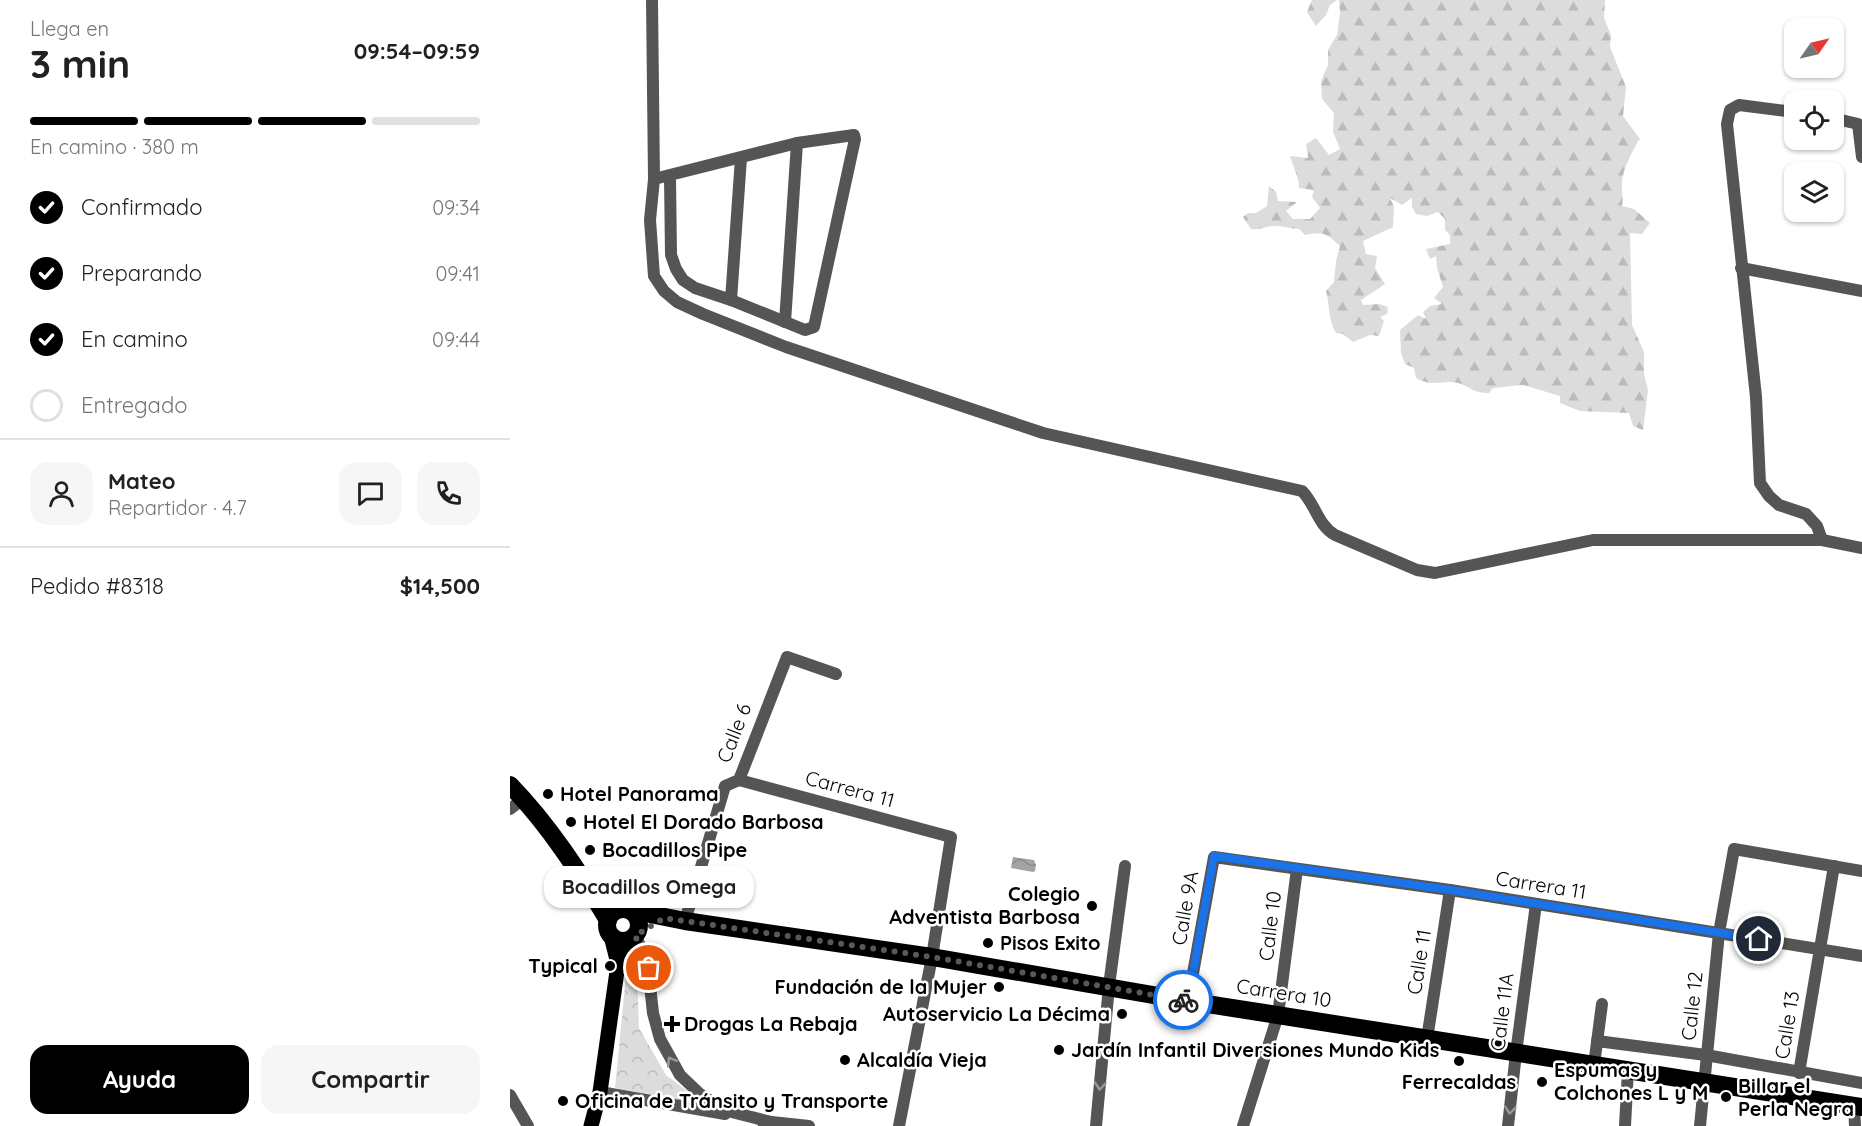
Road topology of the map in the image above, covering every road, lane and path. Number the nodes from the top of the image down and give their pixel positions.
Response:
1 (652, 0) edge
2 (1784, 111) edge
3 (1844, 121) edge
4 (796, 143) junction
5 (1862, 157) edge
6 (741, 158) junction
7 (670, 177) junction
8 (654, 179) junction
9 (1741, 267) junction
10 (1862, 291) edge
11 (731, 300) junction
12 (785, 322) junction
13 (1822, 540) junction
14 (1862, 548) edge
15 (836, 674) dead end
16 (739, 780) junction
17 (510, 785) edge
18 (517, 804) edge
19 (1214, 856) joint
20 (1125, 866) dead end
21 (1834, 866) junction
22 (1297, 869) junction
23 (1862, 871) edge
24 (1450, 890) junction
25 (1536, 904) junction
26 (664, 918) junction
27 (618, 919) junction
28 (685, 921) junction
29 (1719, 933) junction
30 (635, 936) junction
31 (1820, 949) junction
32 (1862, 956) edge
33 (932, 957) junction
34 (618, 964) junction
35 (1109, 986) junction
36 (1188, 1001) junction
37 (1602, 1004) dead end
38 (1278, 1015) junction
39 (1427, 1039) junction
40 (1597, 1041) junction
41 (1516, 1053) junction
42 (1707, 1055) junction
43 (1594, 1065) junction
44 (1628, 1070) junction
45 (1799, 1073) junction
46 (1703, 1082) junction
47 (1862, 1083) edge
48 (600, 1092) junction
49 (510, 1095) edge
50 (1858, 1107) edge
51 (771, 1122) junction
52 (528, 1126) edge
53 (591, 1126) edge
54 (802, 1126) edge
55 (809, 1126) edge
56 (899, 1126) edge
57 (1096, 1126) edge
58 (1243, 1126) edge
59 (1508, 1126) edge
60 (1626, 1126) edge
61 (1701, 1126) edge
62 (1855, 1126) edge

1 - 8 street
2 - 9 street
3 - 5 street
4 - 6 street
4 - 12 street
4 - 12 street
6 - 7 street
6 - 11 street
7 - 8 street
7 - 11 street
8 - 13 street
9 - 10 street
9 - 13 street
11 - 12 street
13 - 14 street
15 - 16 street, Calle 6
16 - 28 street, Calle 6
16 - 33 street, Carrera 11
17 - 18 highway
18 - 27 highway
19 - 22 street, Carrera 11
19 - 36 street, Calle 9A
20 - 35 street
21 - 23 street
21 - 29 street
21 - 31 street, Calle 13
22 - 24 street, Carrera 11
22 - 38 street, Calle 10
24 - 25 street, Carrera 11
24 - 39 street, Calle 11
25 - 29 street, Carrera 11
25 - 41 street, Calle 11A
26 - 27 highway, Carrera 10
26 - 28 highway, Carrera 10
26 - 30 highway
27 - 30 highway
27 - 30 highway
27 - 34 main road
28 - 33 highway, Carrera 10
29 - 31 street, Carrera 11
29 - 42 street, Calle 12
30 - 34 main road
51 -> 30 street
31 - 32 street, Carrera 11
31 - 45 street, Calle 13
33 - 35 highway, Carrera 10
33 - 56 street
34 - 48 main road
35 - 36 highway, Carrera 10
35 -> 57 street
36 - 38 highway, Carrera 10
37 - 40 street
38 - 39 highway, Carrera 10
38 - 58 street, Calle 10
39 - 41 highway, Carrera 10
40 - 42 street
40 - 43 street
41 - 43 highway, Carrera 10
41 -> 59 street, Calle 11A
42 - 45 street
42 - 46 street, Calle 12
43 - 44 highway, Carrera 10
44 - 46 highway, Carrera 10
44 - 60 street
45 - 47 street
46 - 50 highway, Carrera 10
46 - 61 street
48 - 51 street
48 - 53 main road
49 - 52 street
50 - 62 street
51 - 54 street
54 - 55 street

